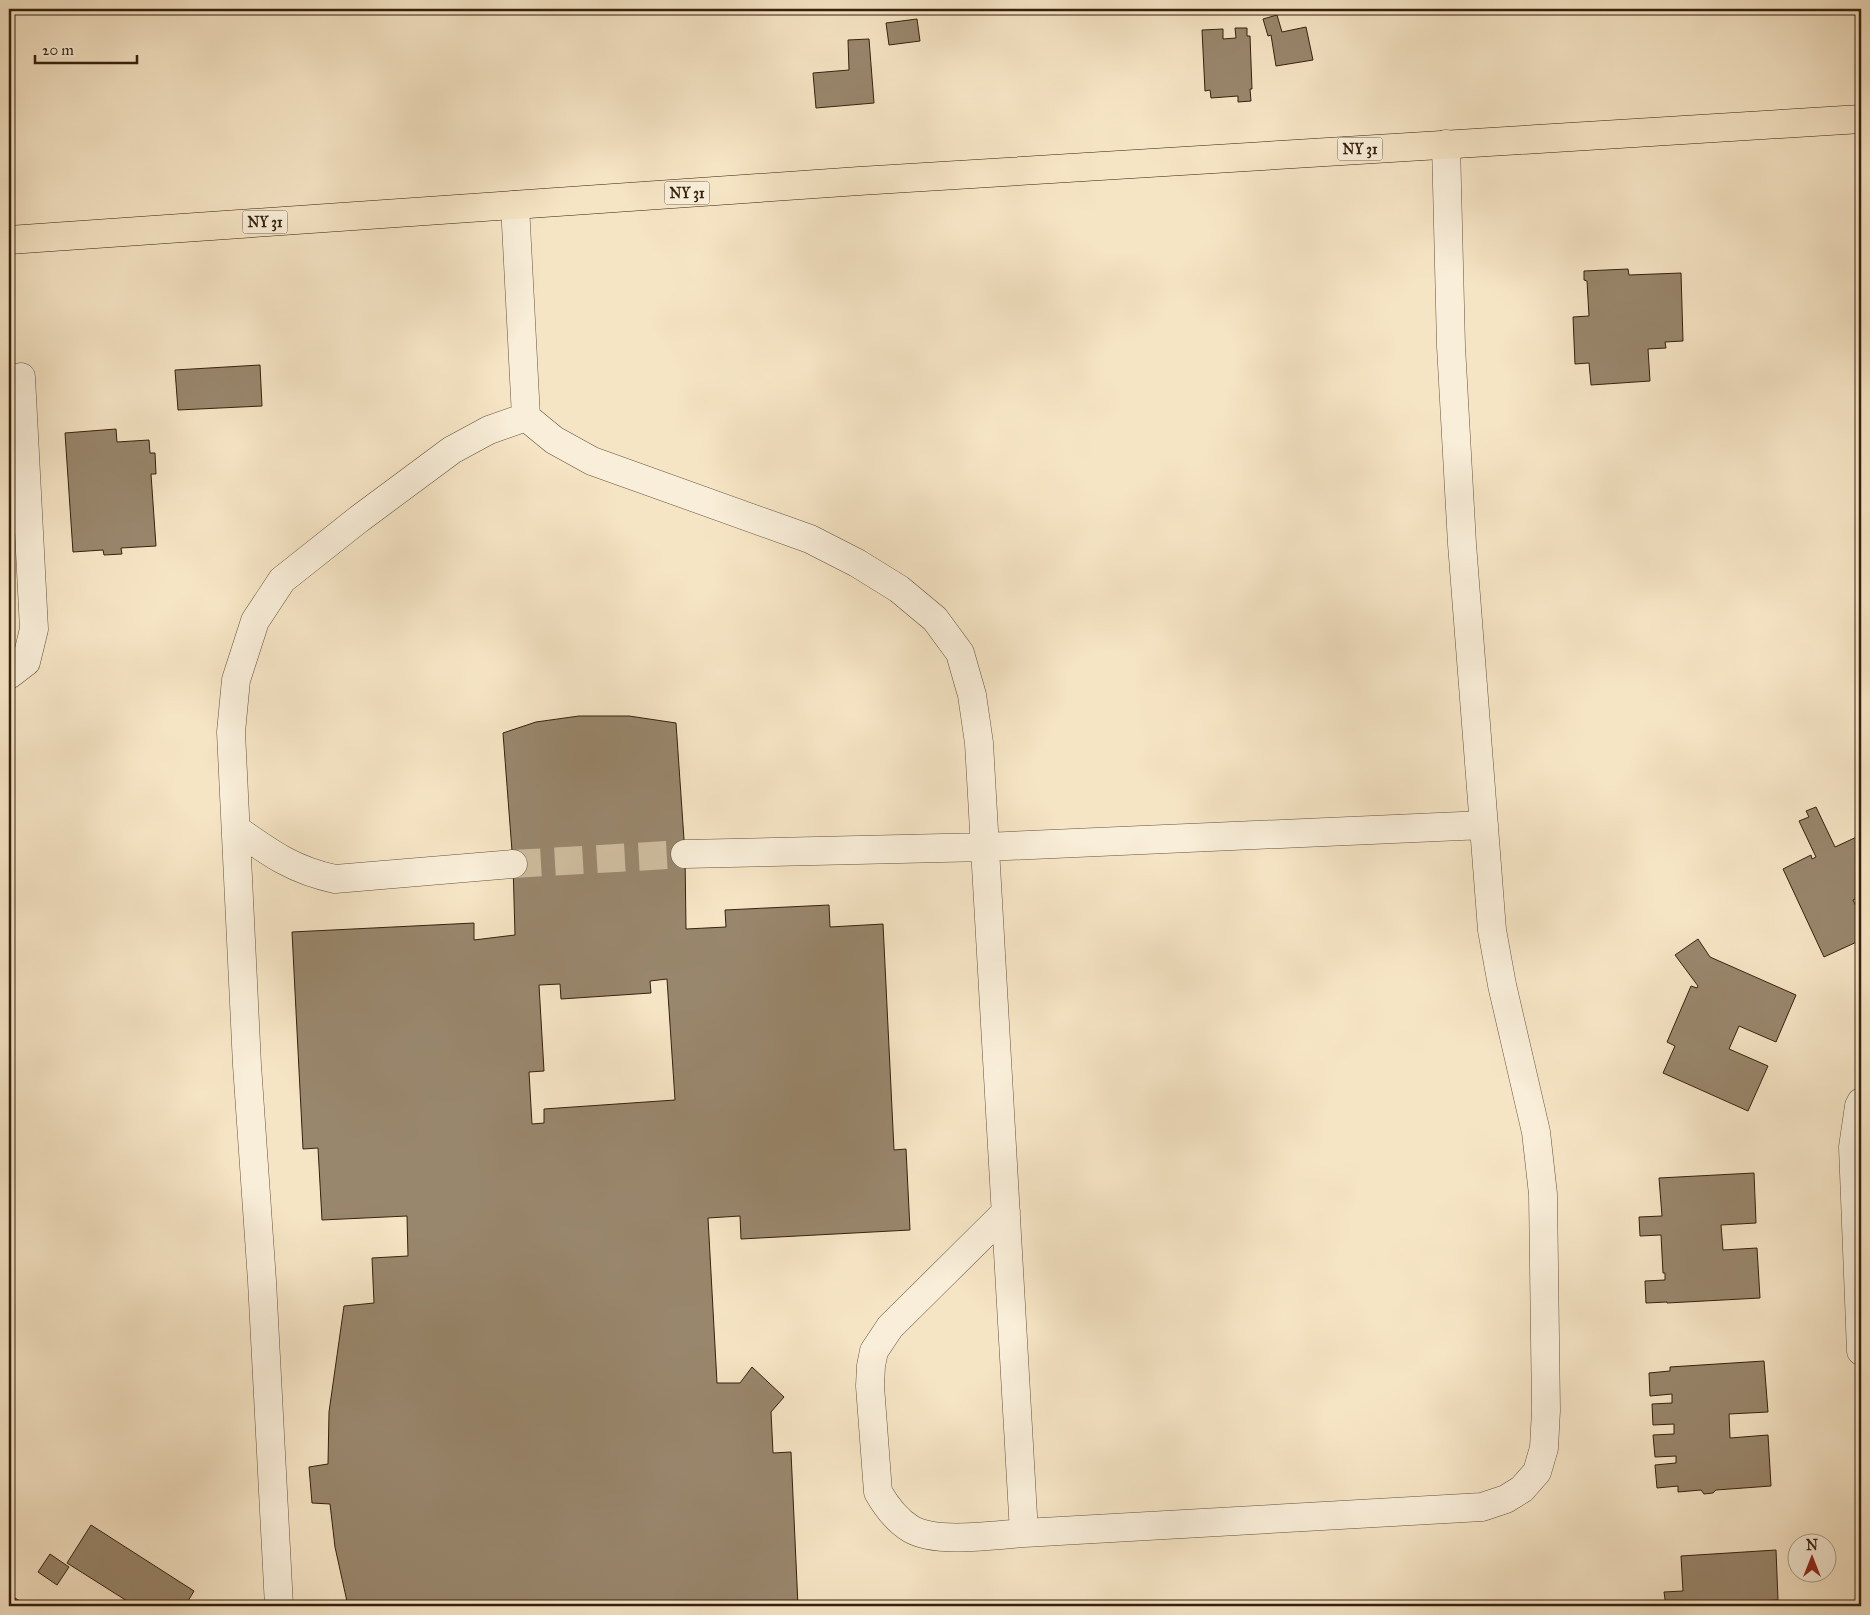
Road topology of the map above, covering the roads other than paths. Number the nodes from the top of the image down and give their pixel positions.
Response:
1 (1861, 119) edge
2 (1446, 144) junction
3 (515, 205) junction
4 (9, 240) edge
5 (21, 377) dead end
6 (526, 417) junction
7 (9, 675) edge
8 (1484, 825) junction
9 (236, 829) junction
10 (985, 848) junction
11 (684, 854) tunnel mouth
12 (513, 864) tunnel mouth
13 (1861, 1102) edge
14 (1006, 1212) junction
15 (1861, 1351) edge
16 (1024, 1533) junction
17 (280, 1606) edge

1 - 2 main road, NY 31
2 - 3 main road, NY 31
2 - 8 street
3 - 4 main road, NY 31
3 - 6 street
5 - 7 street
6 - 9 street
6 - 10 street
8 - 10 street
8 - 16 street
9 - 12 street
9 - 17 street
10 - 11 street
10 - 14 street
13 - 15 street
14 - 16 street
14 - 16 street

